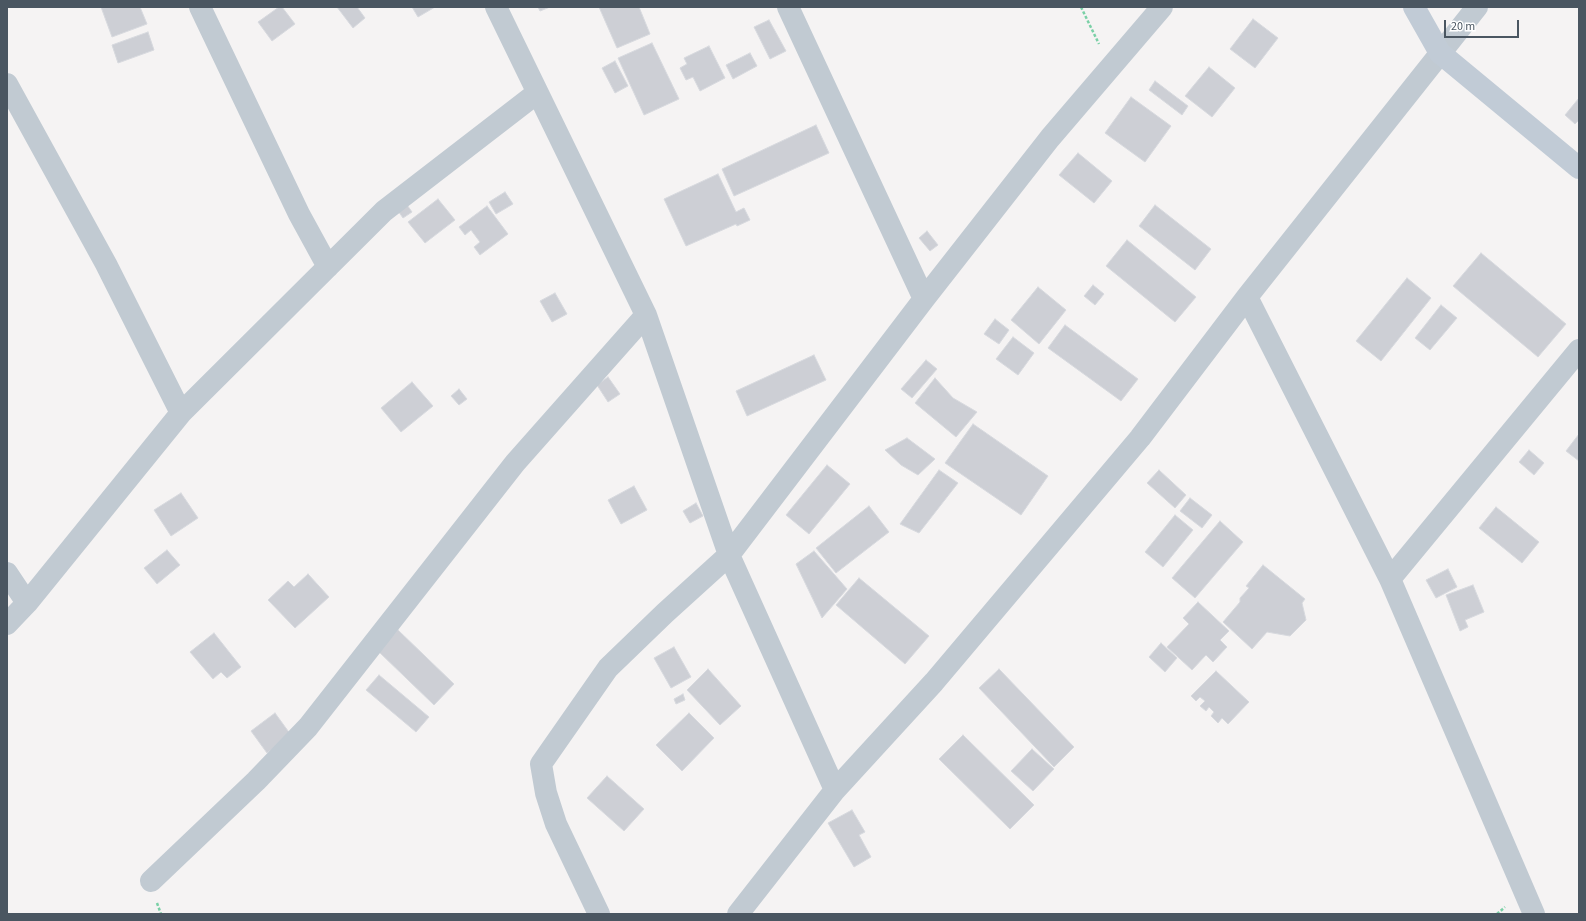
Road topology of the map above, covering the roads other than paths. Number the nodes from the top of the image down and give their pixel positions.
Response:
1 (200, 7) edge
2 (496, 7) edge
3 (788, 7) edge
4 (1162, 7) edge
5 (1414, 7) edge
6 (1477, 7) edge
7 (1440, 54) junction
8 (7, 84) edge
9 (537, 93) junction
10 (1579, 168) edge
11 (328, 266) junction
12 (1247, 297) junction
13 (924, 299) junction
14 (646, 315) junction
15 (1579, 350) edge
16 (180, 413) junction
17 (729, 556) junction
18 (7, 573) edge
19 (1390, 579) junction
20 (27, 603) junction
21 (7, 624) edge
22 (835, 790) junction
23 (151, 881) dead end
24 (599, 914) edge
25 (738, 914) edge
26 (1534, 914) edge

1 - 11 street
2 - 9 street
3 - 13 street
4 - 13 street
5 - 7 street
6 - 7 street
7 - 10 street
7 - 12 street
8 - 16 street
9 - 11 street
9 - 14 street
11 - 16 street
12 - 19 street
12 - 22 street
13 - 17 street
14 - 17 street
14 - 23 street
15 - 19 street
16 - 20 street
17 - 22 street
17 - 24 street
18 - 20 street
19 - 26 street
20 - 21 street
22 - 25 street

